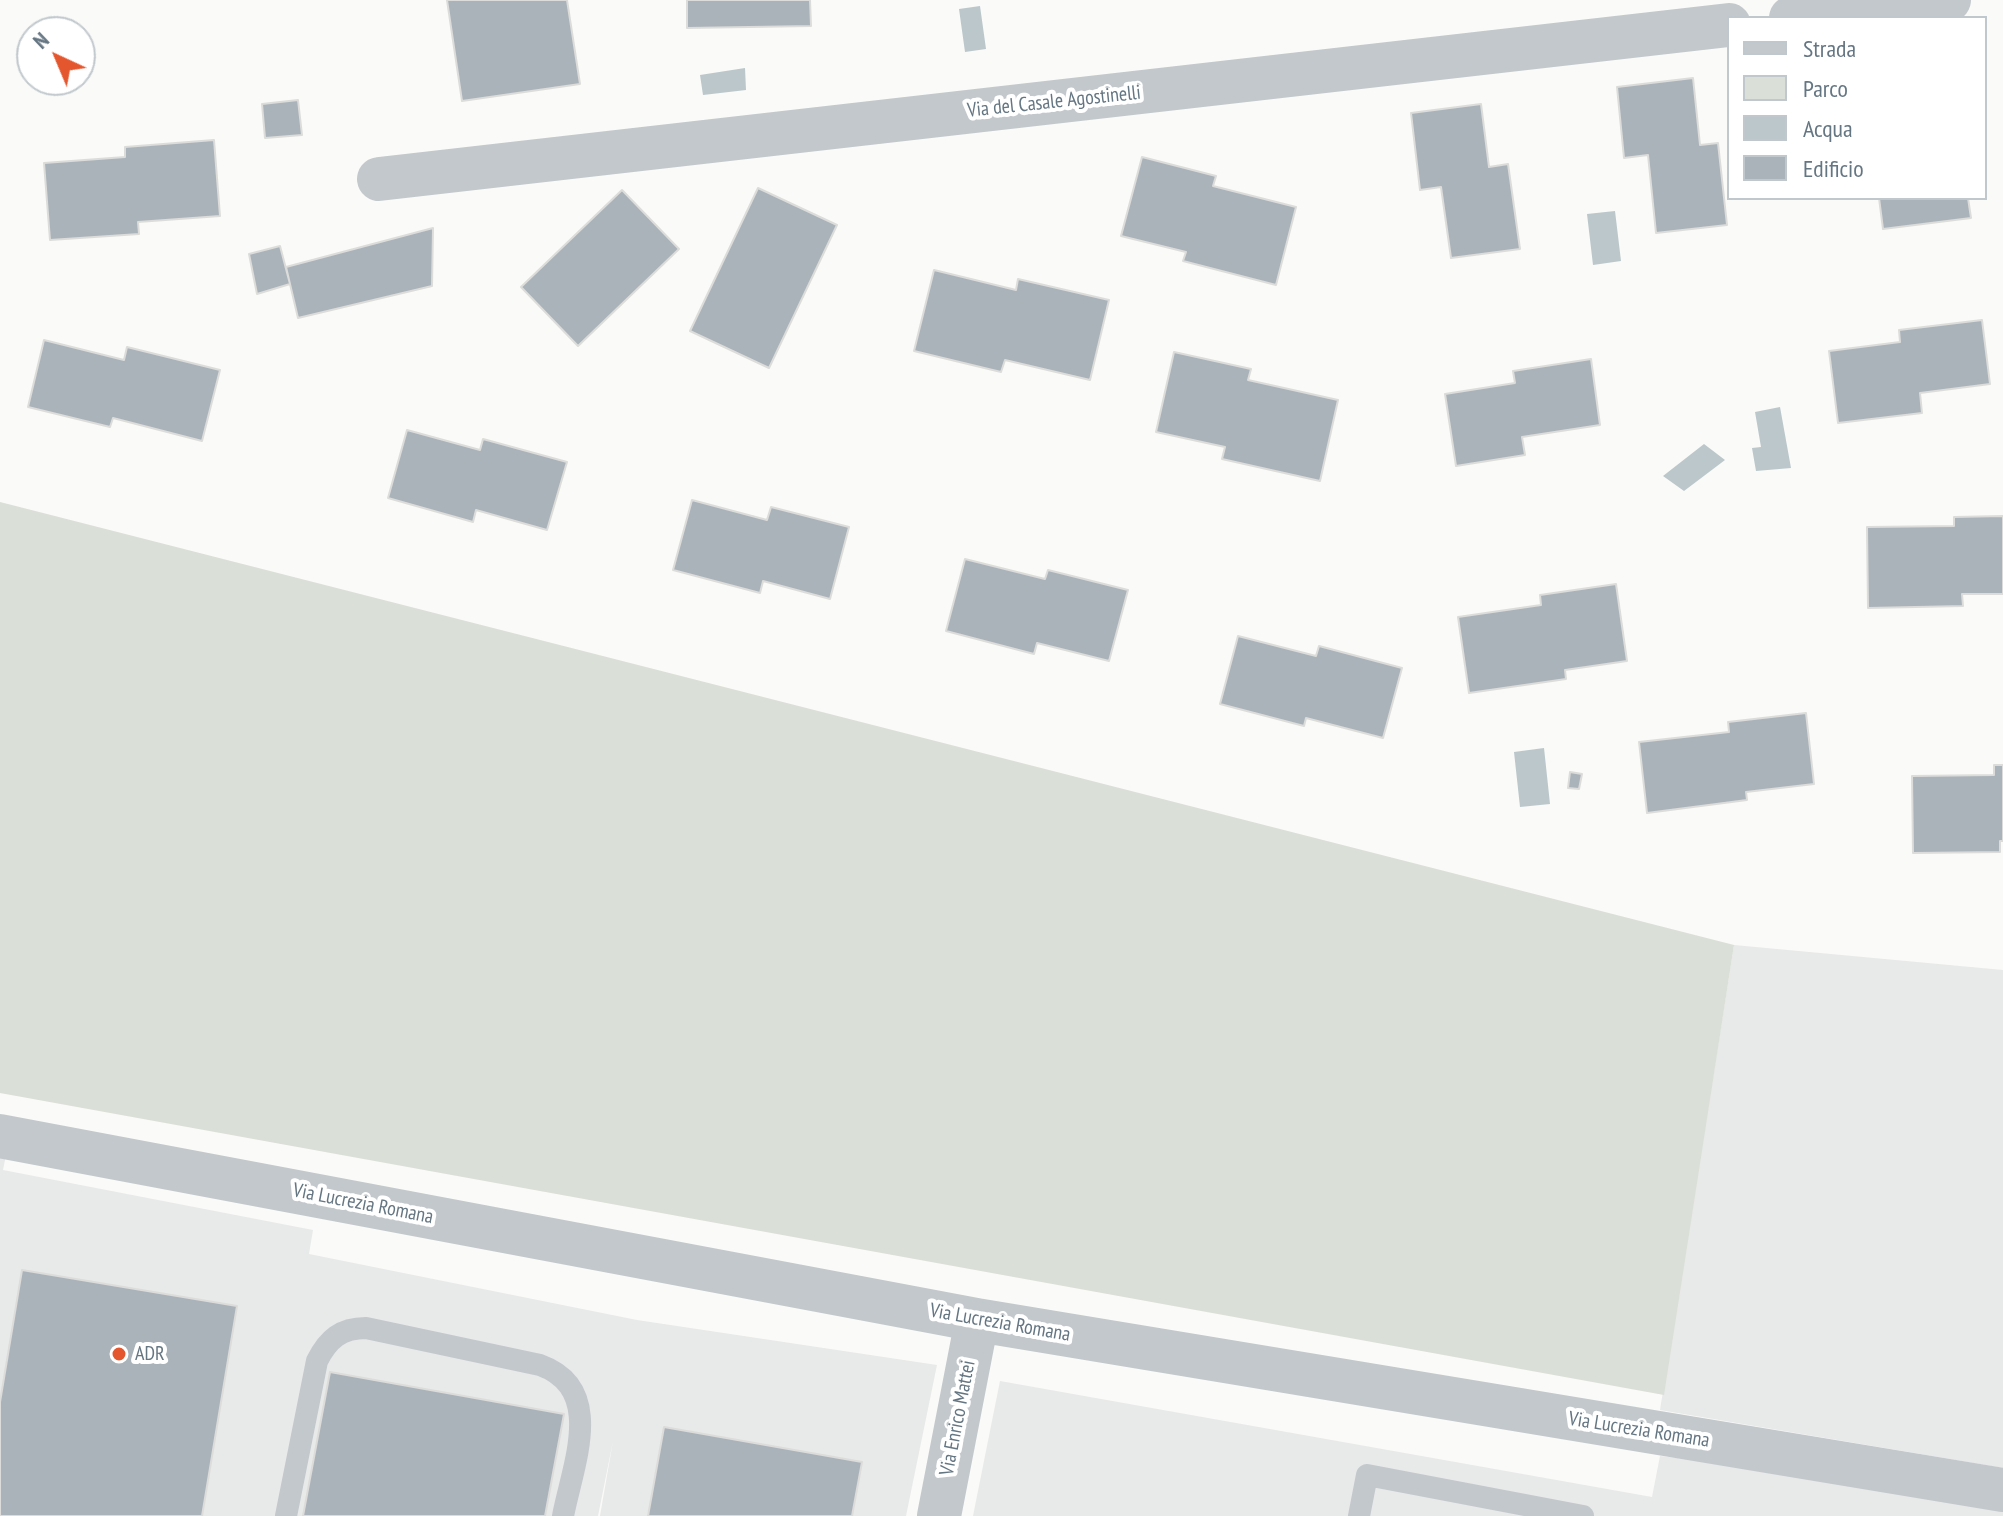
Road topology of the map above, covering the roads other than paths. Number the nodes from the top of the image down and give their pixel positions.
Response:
1 (1949, 0) edge
2 (1809, 16) edge
3 (1727, 25) edge
4 (379, 179) dead end
5 (0, 1136) edge
6 (977, 1320) junction
7 (2003, 1490) edge
8 (286, 1516) edge
9 (563, 1516) edge
10 (939, 1516) edge
11 (1359, 1516) edge
12 (1583, 1516) edge

1 - 2 street
3 - 4 street, Via del Casale Agostinelli
5 - 6 street, Via Lucrezia Romana
6 - 7 street, Via Lucrezia Romana
6 - 10 street, Via Enrico Mattei
8 - 9 lane
11 - 12 lane

